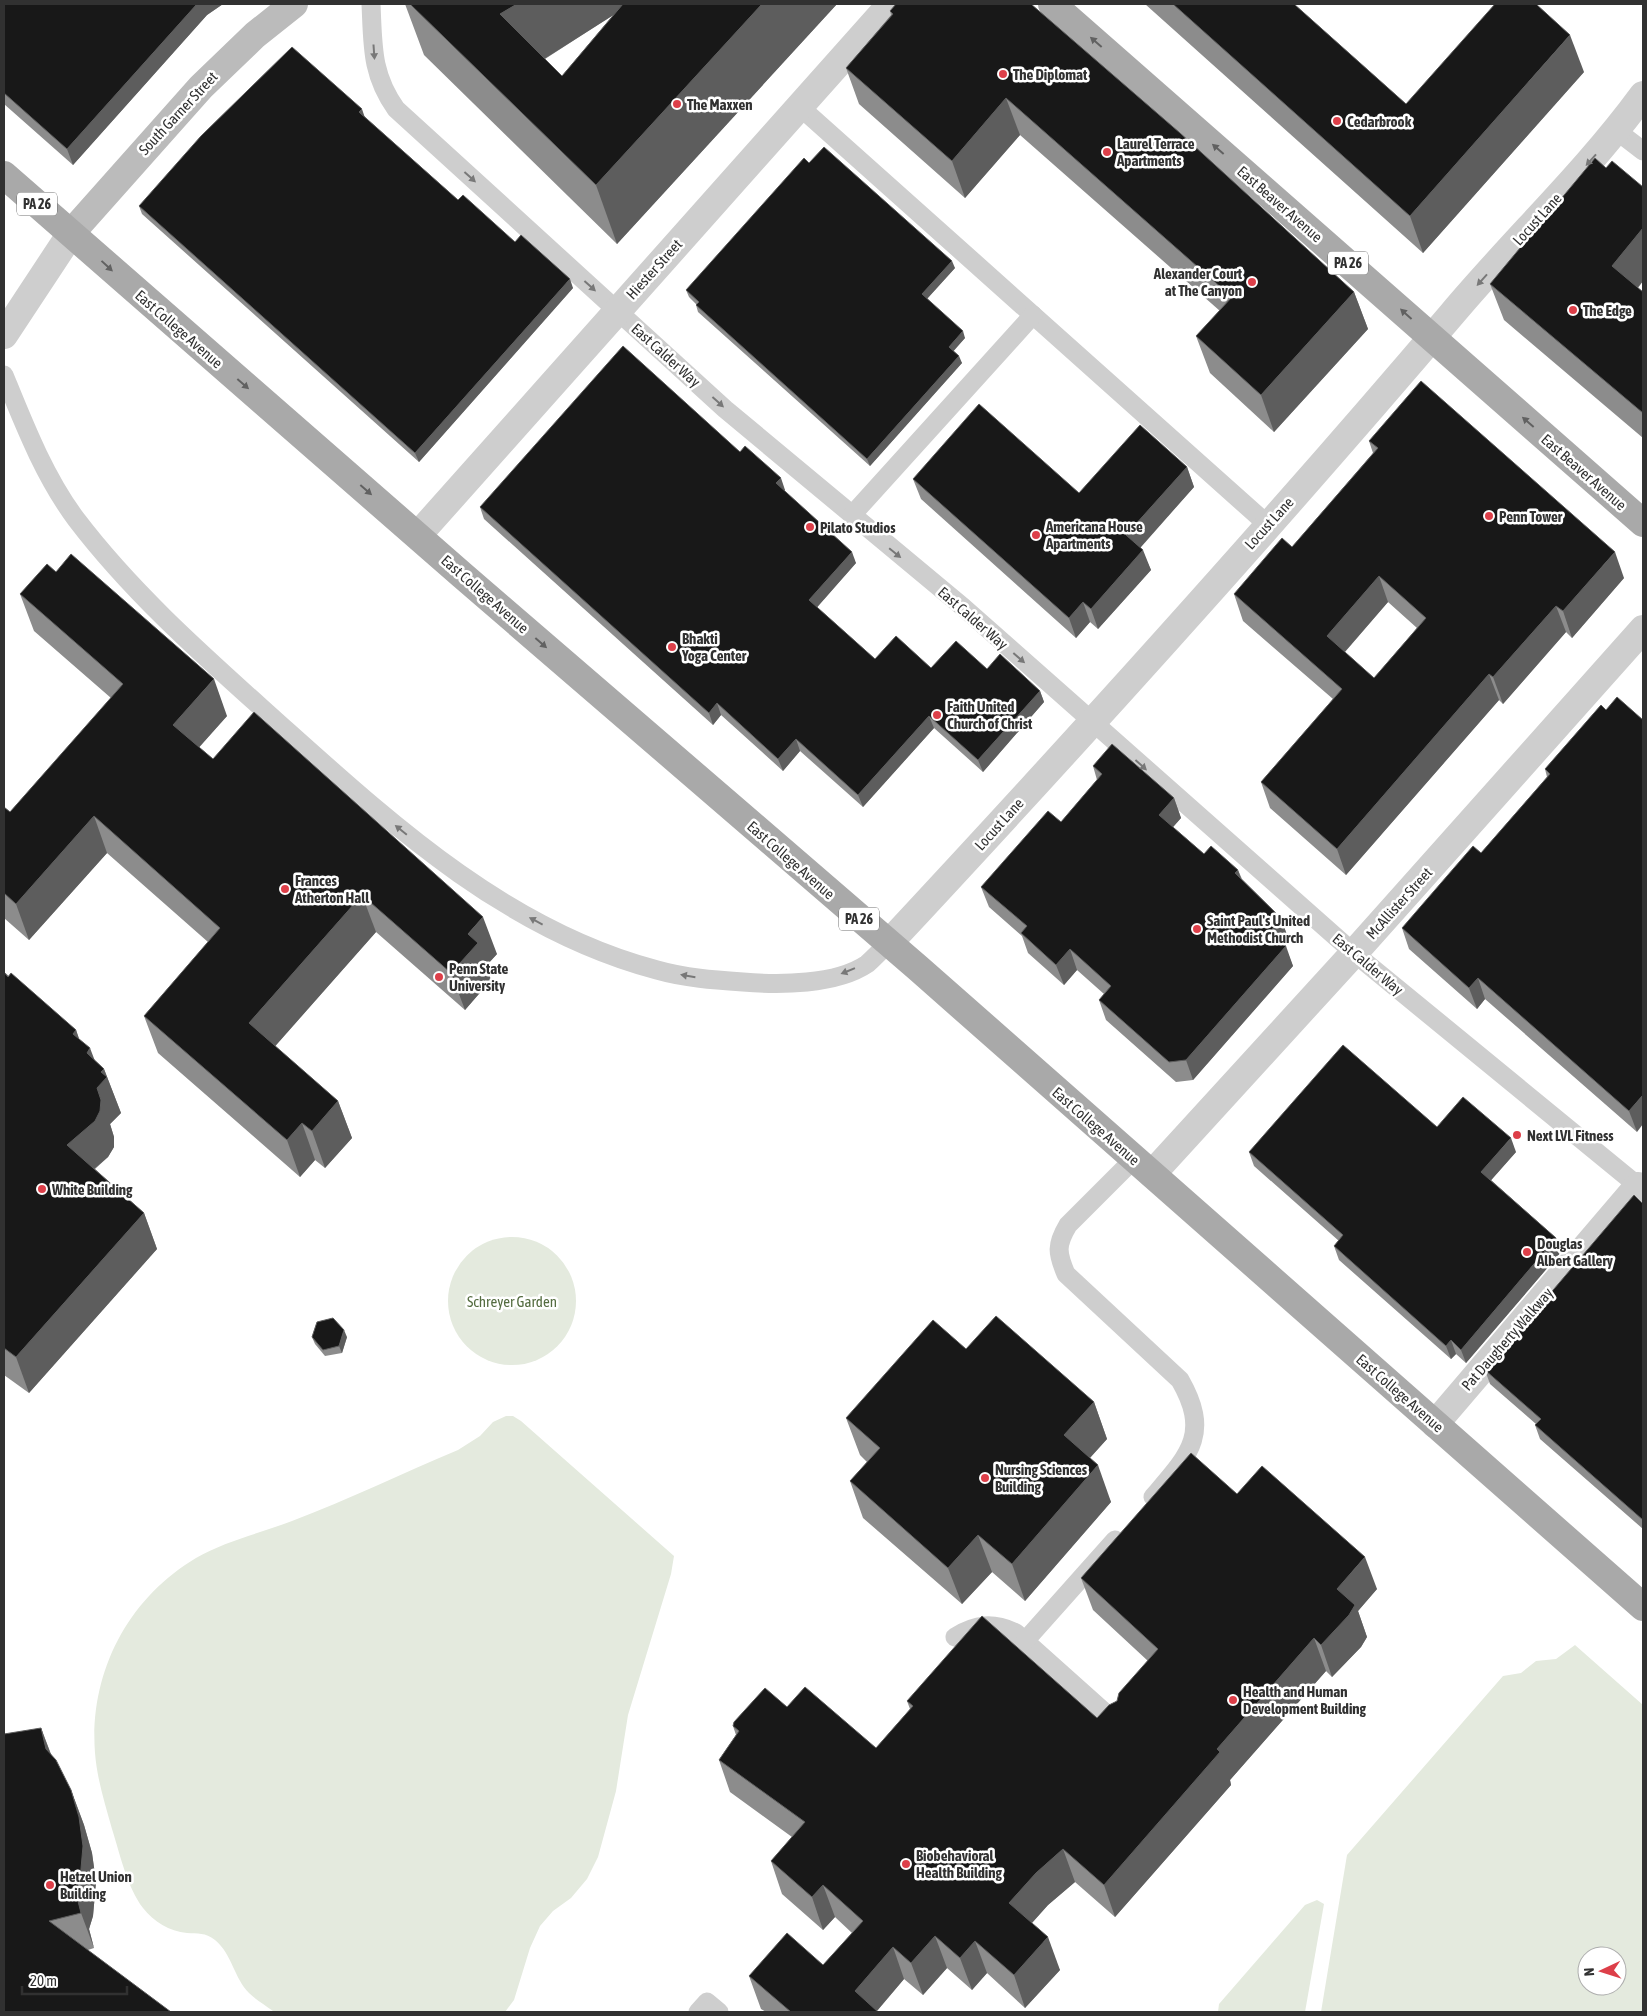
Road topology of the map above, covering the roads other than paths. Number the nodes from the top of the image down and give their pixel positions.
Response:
1 (294, 4) edge
2 (371, 4) edge
3 (891, 4) edge
4 (1052, 4) edge
5 (1643, 95) edge
6 (799, 106) junction
7 (1617, 131) junction
8 (1643, 151) edge
9 (4, 175) edge
10 (72, 232) junction
11 (618, 311) junction
12 (1033, 315) junction
13 (4, 335) edge
14 (1432, 338) junction
15 (4, 375) edge
16 (852, 516) junction
17 (1643, 523) edge
18 (1268, 525) junction
19 (418, 535) junction
20 (1643, 629) edge
21 (1092, 722) junction
22 (888, 944) junction
23 (1354, 953) junction
24 (1143, 1167) junction
25 (1642, 1185) edge
26 (1435, 1424) junction
27 (1142, 1509) edge
28 (1129, 1524) edge
29 (1643, 1607) edge
30 (955, 1637) dead end
31 (1025, 1641) junction
32 (1120, 1726) edge

1 - 10 street, South Garner Street
2 -> 11 lane, East Calder Way
3 - 6 street, Hiester Street
14 -> 4 main road, East Beaver Avenue / PA 26
5 - 7 street, Locust Lane
6 - 11 street, Hiester Street
6 - 12 lane
7 - 8 lane
7 -> 14 street, Locust Lane
9 - 10 main road, East College Avenue / PA 26
10 - 13 street
10 -> 19 main road, East College Avenue / PA 26
11 -> 16 lane, East Calder Way
11 - 19 street, Hiester Street
12 - 16 lane
12 - 18 lane
17 -> 14 main road, East Beaver Avenue / PA 26
14 - 18 street, Locust Lane
22 -> 15 lane
16 -> 21 lane, East Calder Way
18 - 21 street, Locust Lane
19 -> 22 main road, East College Avenue / PA 26
20 - 23 street, McAllister Street
21 - 22 street, Locust Lane
21 -> 23 lane, East Calder Way
22 - 24 main road, East College Avenue / PA 26
23 - 24 street, McAllister Street
23 - 25 lane, East Calder Way
24 - 26 main road, East College Avenue / PA 26
24 - 27 lane
25 - 26 street, Pat Daugherty Walkway
26 - 29 main road, East College Avenue / PA 26
28 - 31 lane
30 - 31 lane
31 - 32 lane

